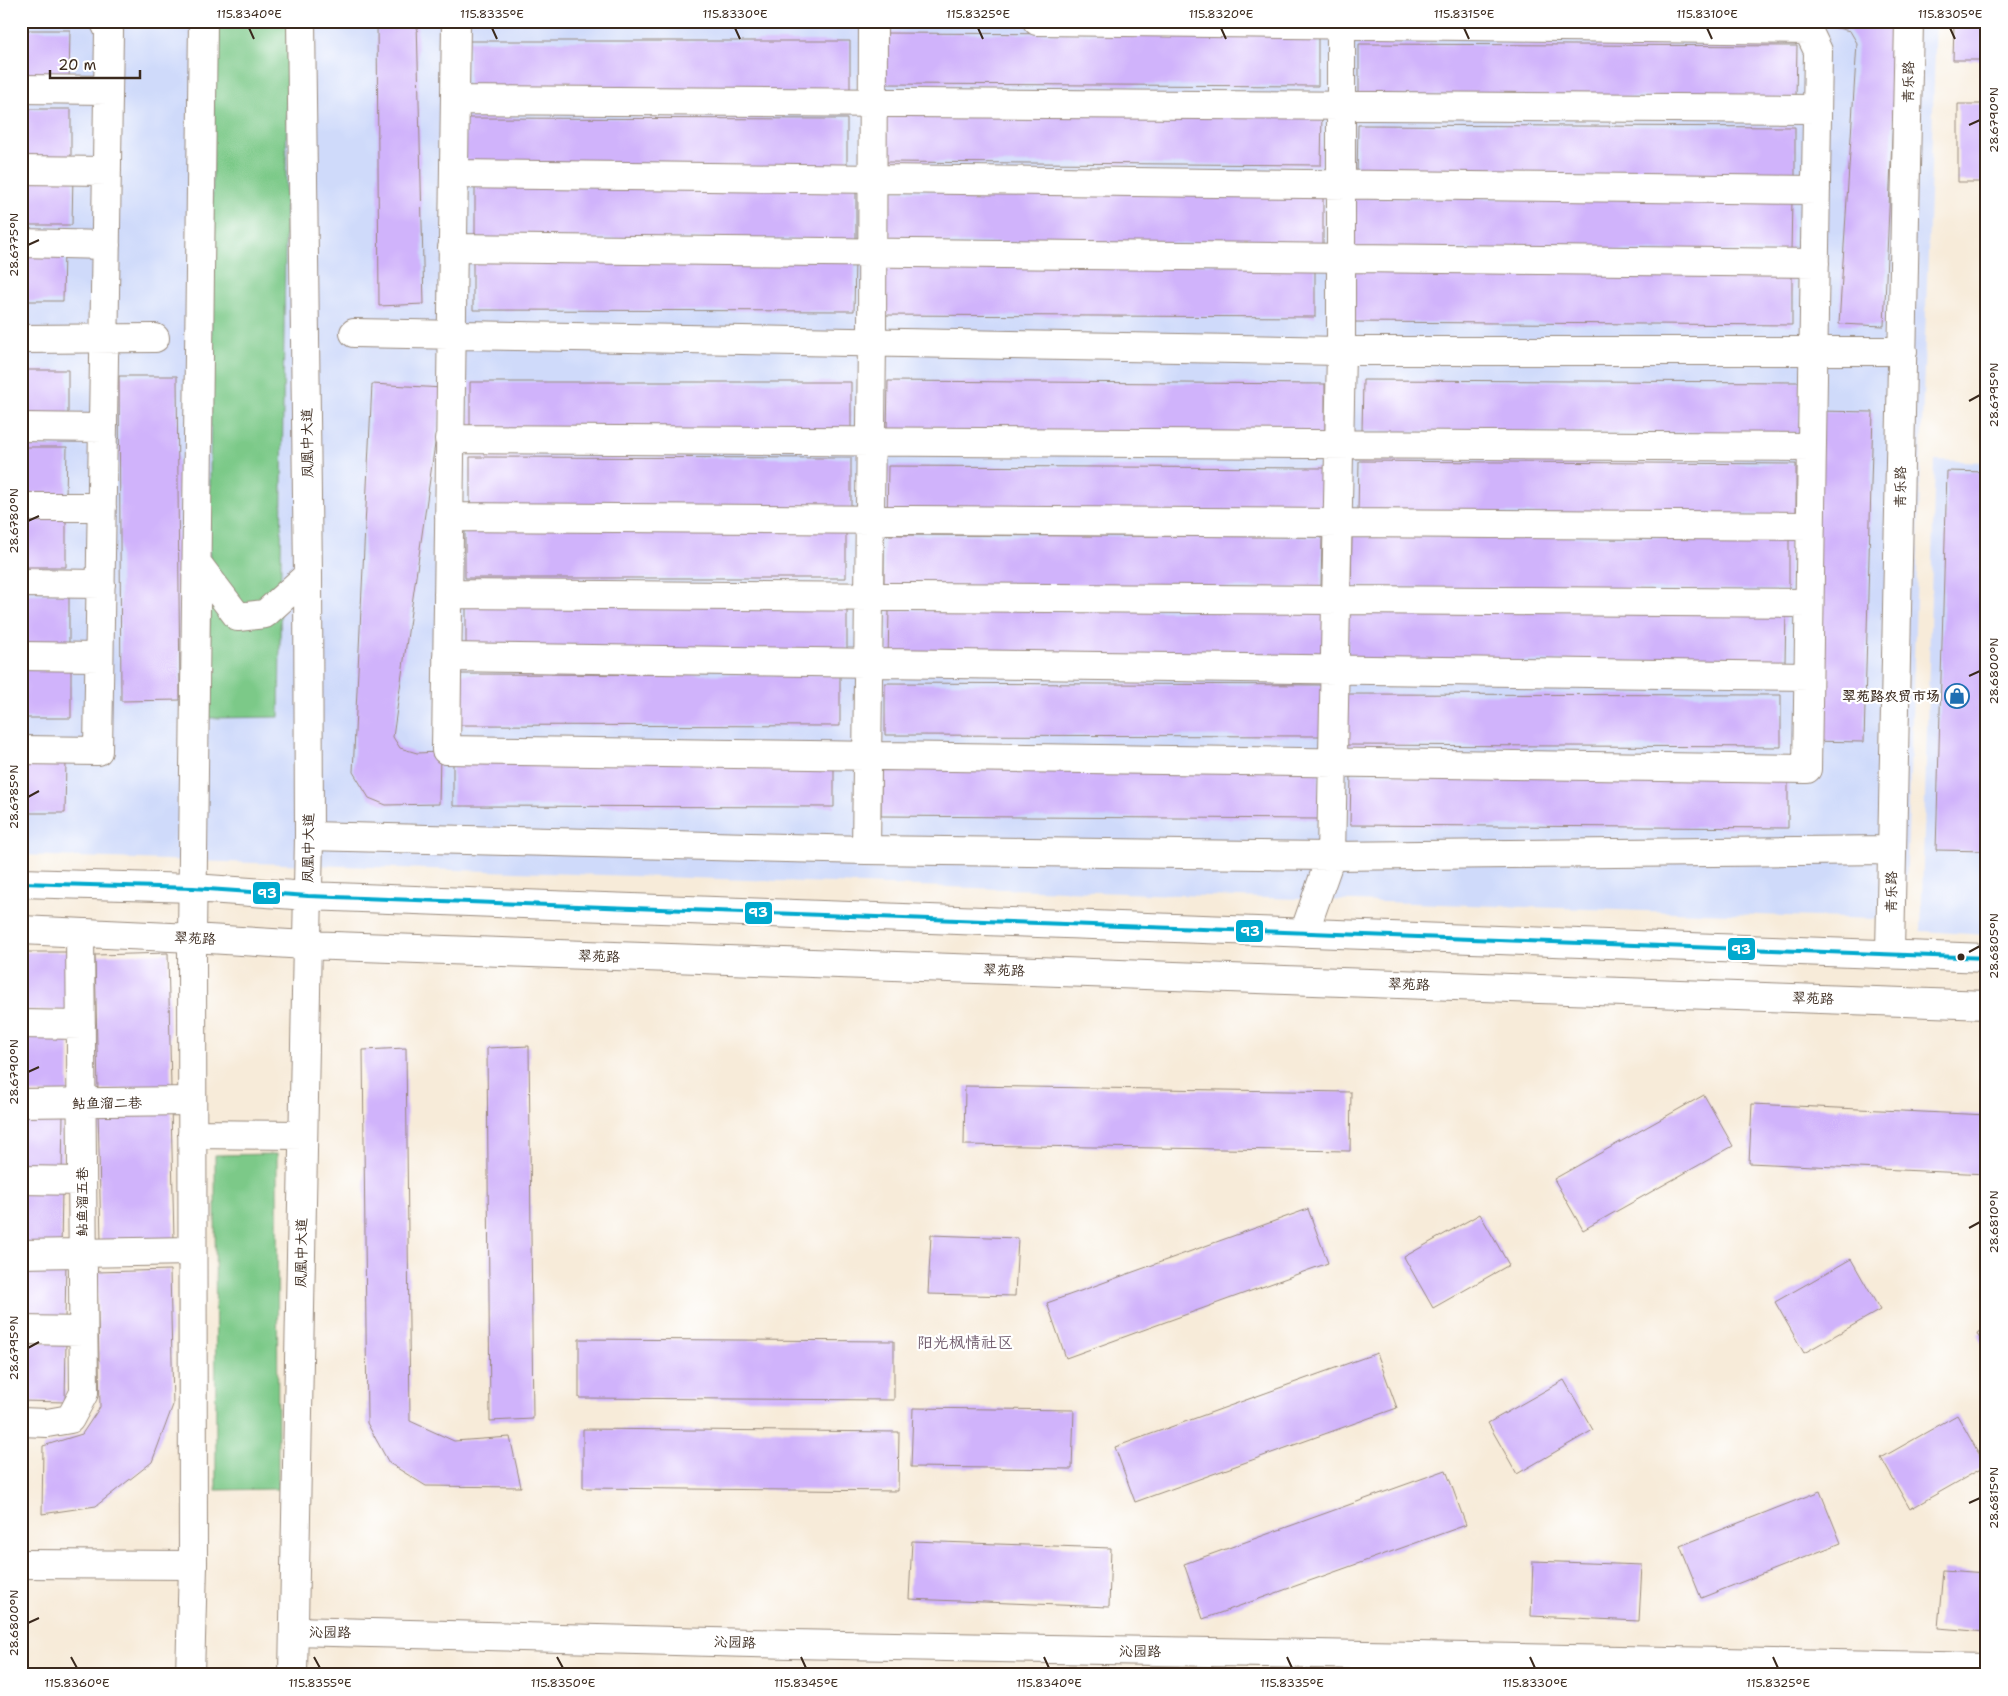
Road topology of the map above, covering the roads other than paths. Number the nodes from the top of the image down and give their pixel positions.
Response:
1 (104, 21) edge
2 (203, 21) edge
3 (301, 21) edge
4 (456, 21) edge
5 (873, 21) edge
6 (1037, 21) edge
7 (1909, 21) edge
8 (1341, 23) edge
9 (21, 89) edge
10 (108, 90) junction
11 (455, 100) junction
12 (873, 103) junction
13 (1341, 106) junction
14 (1817, 109) junction
15 (21, 170) edge
16 (107, 171) junction
17 (454, 174) junction
18 (872, 178) junction
19 (1341, 184) junction
20 (1816, 190) junction
21 (21, 244) edge
22 (106, 244) junction
23 (452, 248) junction
24 (872, 252) junction
25 (1341, 258) junction
26 (1815, 263) junction
27 (354, 333) dead end
28 (451, 334) junction
29 (104, 338) junction
30 (155, 338) dead end
31 (21, 339) edge
32 (872, 341) junction
33 (1341, 351) junction
34 (1813, 351) junction
35 (1903, 351) junction
36 (21, 427) edge
37 (103, 428) junction
38 (450, 439) junction
39 (871, 442) junction
40 (1339, 444) junction
41 (1812, 447) junction
42 (21, 507) edge
43 (102, 508) junction
44 (449, 517) junction
45 (870, 520) junction
46 (1337, 523) junction
47 (1811, 526) junction
48 (197, 564) junction
49 (308, 575) junction
50 (21, 584) edge
51 (101, 584) junction
52 (448, 594) junction
53 (869, 597) junction
54 (1336, 600) junction
55 (1809, 603) junction
56 (21, 656) edge
57 (99, 657) junction
58 (447, 657) junction
59 (868, 663) junction
60 (1335, 670) junction
61 (1808, 676) junction
62 (21, 750) edge
63 (866, 756) junction
64 (1333, 763) junction
65 (309, 836) junction
66 (866, 850) junction
67 (1892, 850) junction
68 (1331, 856) junction
69 (21, 883) edge
70 (193, 888) junction
71 (308, 896) junction
72 (21, 930) edge
73 (80, 933) junction
74 (1304, 933) junction
75 (192, 938) junction
76 (306, 945) junction
77 (1890, 952) junction
78 (1987, 958) edge
79 (1987, 1005) edge
80 (21, 1024) edge
81 (81, 1025) junction
82 (192, 1101) junction
83 (21, 1103) edge
84 (81, 1104) junction
85 (192, 1134) junction
86 (303, 1135) junction
87 (21, 1180) edge
88 (82, 1181) junction
89 (192, 1251) junction
90 (21, 1254) edge
91 (82, 1254) junction
92 (21, 1330) edge
93 (83, 1331) junction
94 (21, 1422) edge
95 (21, 1564) edge
96 (193, 1565) junction
97 (294, 1631) junction
98 (1193, 1663) edge
99 (1615, 1667) edge
100 (1987, 1667) edge
101 (190, 1675) edge
102 (293, 1675) edge

1 - 10 main road
2 - 48 main road
3 - 49 main road, 凤凰中大道
4 - 11 main road
5 - 12 main road
6 - 8 main road
7 - 35 main road, 青乐路
8 - 13 main road
8 - 14 main road
9 - 10 main road
10 - 16 main road
11 - 12 main road
11 - 17 main road
12 - 13 main road
12 - 18 main road
13 - 14 main road
13 - 19 main road
14 - 20 main road
15 - 16 main road
16 - 22 main road
17 - 18 main road
17 - 23 main road
18 - 19 main road
18 - 24 main road
19 - 20 main road
19 - 25 main road
20 - 26 main road
21 - 22 main road
22 - 29 main road
23 - 24 main road
23 - 28 main road
24 - 25 main road
24 - 32 main road
25 - 26 main road
25 - 33 main road
26 - 34 main road
27 - 28 main road
28 - 32 main road
28 - 38 main road
29 - 30 main road
29 - 31 main road
29 - 37 main road
32 - 33 main road
32 - 39 main road
33 - 34 main road
33 - 40 main road
34 - 35 main road
34 - 41 main road
35 - 67 main road, 青乐路
36 - 37 main road
37 - 43 main road
38 - 39 main road
38 - 44 main road
39 - 40 main road
39 - 45 main road
40 - 41 main road
40 - 46 main road
41 - 47 main road
42 - 43 main road
43 - 51 main road
44 - 45 main road
44 - 52 main road
45 - 46 main road
45 - 53 main road
46 - 47 main road
46 - 54 main road
47 - 55 main road
48 - 49 main road
48 - 70 main road
49 - 65 main road, 凤凰中大道
50 - 51 main road
51 - 57 main road
52 - 53 main road
52 - 58 main road
53 - 54 main road
53 - 59 main road
54 - 55 main road
54 - 60 main road
55 - 61 main road
56 - 57 main road
57 - 62 main road
58 - 59 main road
58 - 63 main road
59 - 60 main road
59 - 63 main road
60 - 61 main road
60 - 64 main road
61 - 64 main road
63 - 64 main road
63 - 66 main road
64 - 68 main road
65 - 66 main road
65 - 71 main road, 凤凰中大道
66 - 68 main road
67 - 68 main road
67 - 77 main road, 青乐路
68 - 74 main road
69 - 70 main road
70 - 71 main road
70 - 75 main road
71 - 74 main road
71 - 76 main road, 凤凰中大道
72 - 73 main road, 翠苑路
73 - 75 main road, 翠苑路
73 - 81 main road, 鲇鱼溜五巷
74 - 77 main road
75 - 76 main road, 翠苑路
75 - 82 main road
76 - 79 main road, 翠苑路
76 - 86 main road, 凤凰中大道
77 - 78 main road
80 - 81 main road
81 - 84 main road, 鲇鱼溜五巷
82 - 84 main road, 鲇鱼溜二巷
82 - 85 main road
83 - 84 main road, 鲇鱼溜二巷
84 - 88 main road, 鲇鱼溜五巷
85 - 86 main road
85 - 89 main road
86 - 97 main road, 凤凰中大道
87 - 88 main road
88 - 91 main road, 鲇鱼溜五巷
89 - 91 main road
89 - 96 main road
90 - 91 main road
91 - 93 main road, 鲇鱼溜五巷
92 - 93 main road
93 - 94 main road, 鲇鱼溜五巷
95 - 96 main road
96 - 101 main road
97 - 98 main road, 沁园路
97 - 102 main road, 凤凰中大道
98 - 99 main road, 沁园路
99 - 100 main road, 沁园路

